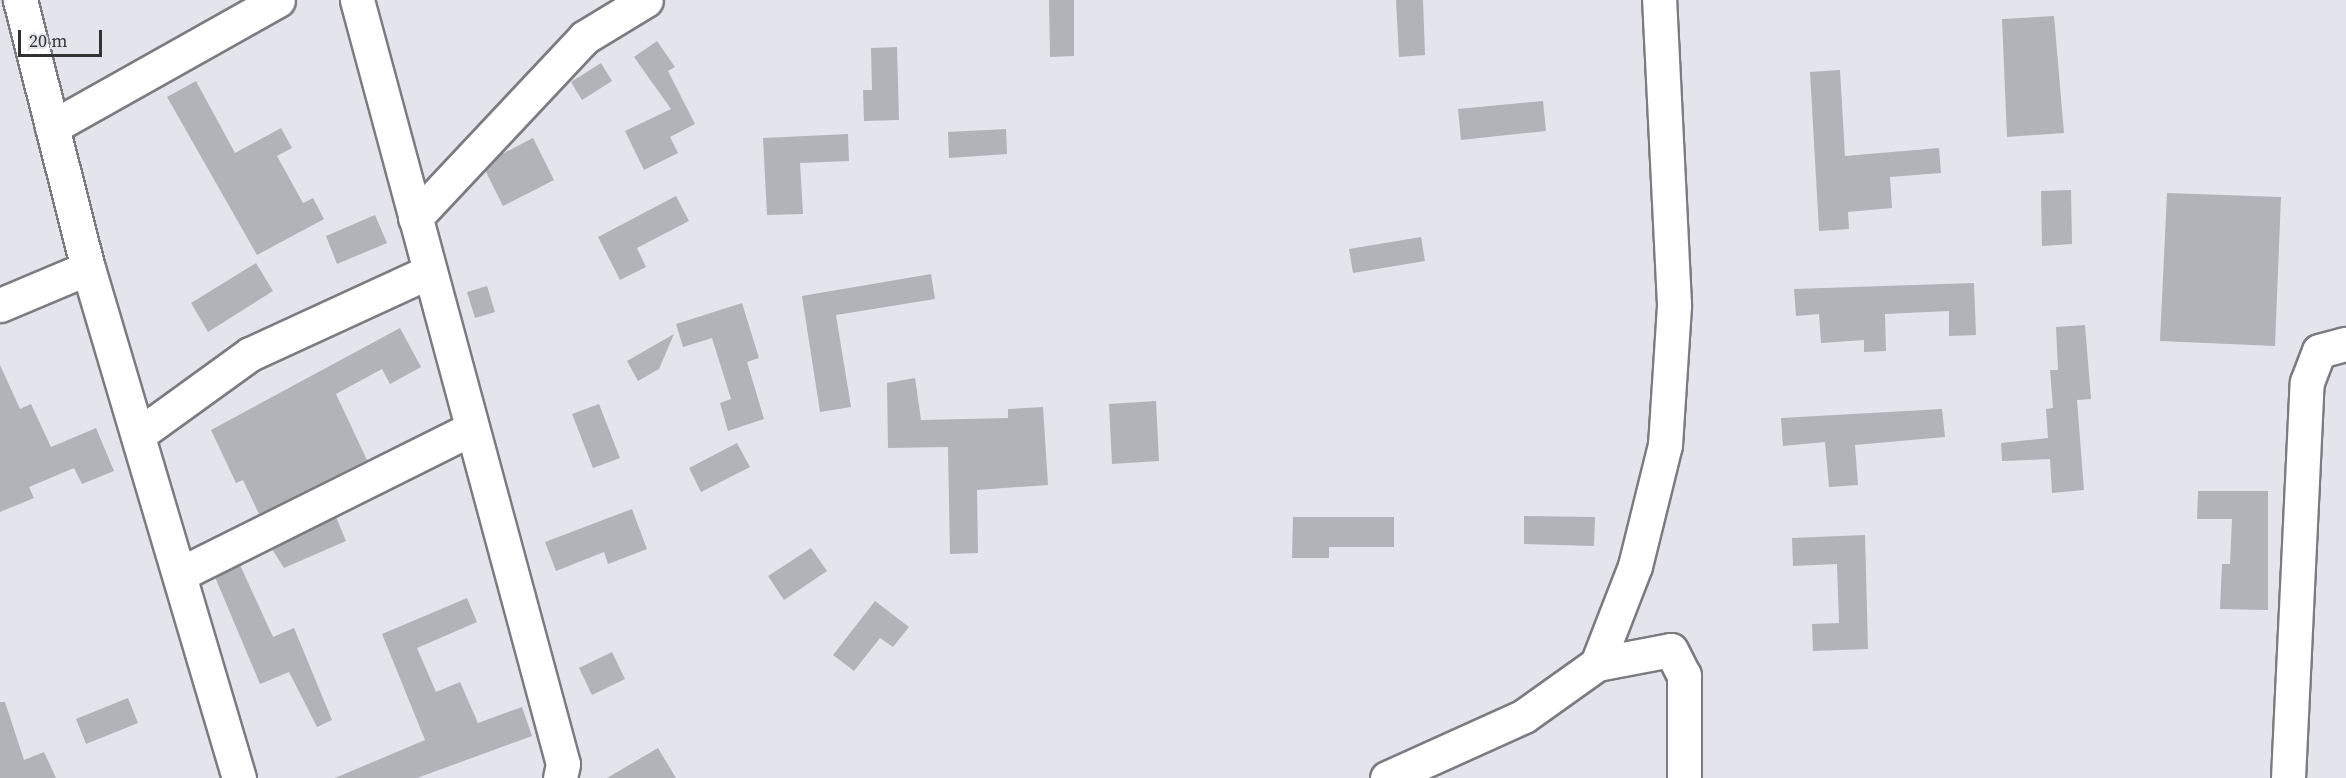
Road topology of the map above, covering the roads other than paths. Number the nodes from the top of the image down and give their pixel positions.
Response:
1 (20, 0) edge
2 (278, 0) edge
3 (357, 0) edge
4 (646, 0) edge
5 (1659, 0) edge
6 (52, 127) junction
7 (416, 218) junction
8 (88, 268) junction
9 (428, 272) junction
10 (0, 305) edge
11 (2346, 344) edge
12 (471, 429) junction
13 (138, 435) junction
14 (182, 573) junction
15 (1597, 664) junction
16 (239, 778) edge
17 (560, 778) edge
18 (1386, 778) edge
19 (1684, 778) edge
20 (2288, 778) edge

1 - 6 street
2 - 6 street
3 - 7 street
4 - 7 street
5 - 15 street
6 - 8 street
7 - 9 street
8 - 10 street
8 - 13 street
9 - 12 street
9 - 13 street
11 - 20 street
12 - 14 street
12 - 17 street
13 - 14 street
14 - 16 street
15 - 18 street
15 - 19 street

